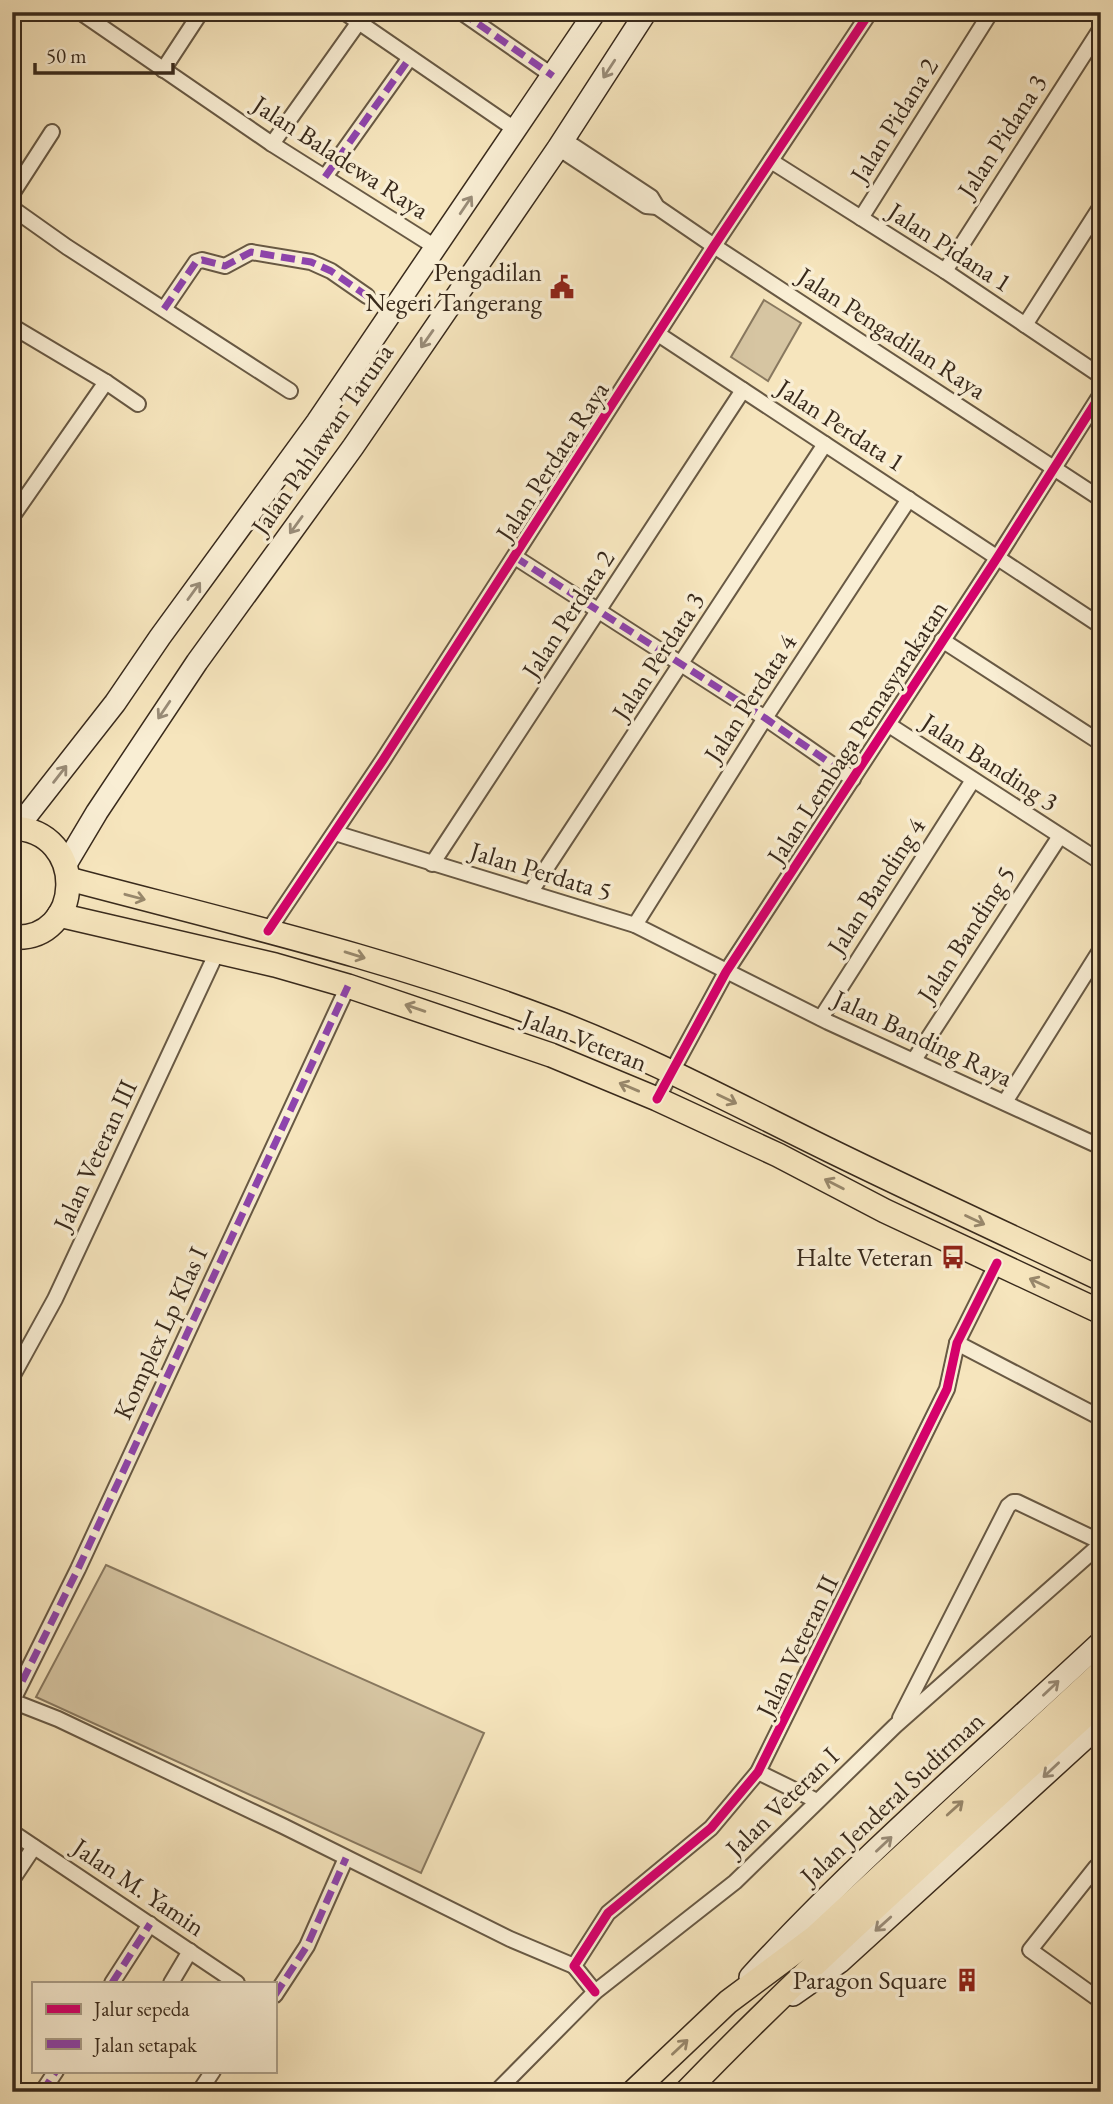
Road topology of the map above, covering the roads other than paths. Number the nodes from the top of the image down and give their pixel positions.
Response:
1 (80, 12) edge
2 (201, 12) edge
3 (344, 12) edge
4 (461, 12) edge
5 (595, 12) edge
6 (646, 12) edge
7 (870, 12) edge
8 (991, 12) edge
9 (362, 18) edge
10 (1101, 28) edge
11 (409, 59) junction
12 (163, 70) junction
13 (553, 76) junction
14 (516, 130) junction
15 (52, 132) dead end
16 (561, 143) junction
17 (272, 144) junction
18 (771, 161) junction
19 (325, 177) junction
20 (12, 194) edge
21 (1101, 206) edge
22 (12, 208) edge
23 (861, 218) junction
24 (714, 246) junction
25 (437, 248) junction
26 (945, 271) junction
27 (367, 296) dead end
28 (164, 309) junction
29 (1024, 325) junction
30 (12, 326) edge
31 (658, 334) junction
32 (1101, 376) edge
33 (106, 382) junction
34 (743, 390) junction
35 (290, 391) dead end
36 (1101, 394) edge
37 (138, 404) dead end
38 (825, 444) junction
39 (1053, 467) junction
40 (909, 499) junction
41 (1101, 499) edge
42 (12, 517) edge
43 (515, 557) junction
44 (997, 558) junction
45 (599, 612) junction
46 (1101, 626) edge
47 (942, 640) junction
48 (682, 664) junction
49 (765, 718) junction
50 (888, 725) junction
51 (1101, 743) edge
52 (853, 779) junction
53 (973, 780) junction
54 (15, 828) edge
55 (335, 833) junction
56 (1060, 836) junction
57 (1101, 862) edge
58 (432, 864) junction
59 (68, 872) junction
60 (530, 893) junction
61 (60, 915) junction
62 (635, 925) junction
63 (268, 931) junction
64 (12, 937) edge
65 (1101, 950) edge
66 (218, 952) junction
67 (726, 972) junction
68 (348, 986) junction
69 (821, 1018) junction
70 (914, 1060) junction
71 (670, 1072) junction
72 (657, 1098) junction
73 (1005, 1102) junction
74 (1099, 1143) edge
75 (940, 1203) junction
76 (929, 1231) junction
77 (997, 1263) junction
78 (1101, 1279) edge
79 (1101, 1312) edge
80 (957, 1343) junction
81 (12, 1377) edge
82 (1101, 1418) edge
83 (1101, 1543) edge
84 (1101, 1642) edge
85 (1101, 1672) edge
86 (13, 1700) edge
87 (1101, 1701) edge
88 (1101, 1724) edge
89 (895, 1726) junction
90 (758, 1772) junction
91 (817, 1801) junction
92 (12, 1832) edge
93 (34, 1847) junction
94 (346, 1858) junction
95 (1096, 1867) dead end
96 (12, 1880) edge
97 (150, 1924) junction
98 (190, 1951) junction
99 (574, 1966) junction
100 (113, 1982) edge
101 (172, 1982) edge
102 (236, 1982) edge
103 (595, 1992) junction
104 (276, 1993) edge
105 (733, 1998) junction
106 (1101, 2001) edge
107 (757, 2019) junction
108 (55, 2072) edge
109 (212, 2072) edge
110 (42, 2092) edge
111 (199, 2092) edge
112 (496, 2092) edge
113 (633, 2092) edge
114 (686, 2092) edge

1 - 12 street, Jalan Baladewa Raya
2 - 12 street
3 - 9 street
4 - 13 street
5 - 13 main road, Jalan Pahlawan Taruna
6 -> 16 main road, Jalan Pahlawan Taruna
7 - 18 street, Jalan Perdata Raya
8 - 23 street, Jalan Pidana 2
9 - 11 street
9 - 17 street
10 - 26 street, Jalan Pidana 3
11 - 14 street
11 - 19 street
12 - 17 street, Jalan Baladewa Raya
13 - 14 main road, Jalan Pahlawan Taruna
25 -> 14 main road, Jalan Pahlawan Taruna
15 - 20 street
16 - 24 street, Jalan Pengadilan Raya
16 -> 59 main road, Jalan Pahlawan Taruna
17 - 19 street, Jalan Baladewa Raya
18 - 23 street, Jalan Pidana 1
18 - 24 street, Jalan Perdata Raya
19 - 25 street, Jalan Baladewa Raya
21 - 29 street
22 - 28 street
23 - 26 street, Jalan Pidana 1
24 - 31 street, Jalan Perdata Raya
24 - 39 street, Jalan Pengadilan Raya
54 -> 25 main road, Jalan Pahlawan Taruna
26 - 29 street, Jalan Pidana 1
27 - 28 street
28 - 35 street
29 - 32 street, Jalan Pidana 1
30 - 33 street
31 - 34 street, Jalan Perdata 1
31 - 43 street, Jalan Perdata Raya
33 - 37 street
33 - 42 street
34 - 38 street, Jalan Perdata 1
34 - 45 street, Jalan Perdata 2
36 - 39 street, Jalan Lembaga Pemasyarakatan
38 - 40 street, Jalan Perdata 1
38 - 48 street, Jalan Perdata 3
39 - 41 street, Jalan Pengadilan Raya
39 - 44 street, Jalan Lembaga Pemasyarakatan
40 - 44 street, Jalan Perdata 1
40 - 49 street, Jalan Perdata 4
43 - 45 street
43 - 55 street, Jalan Perdata Raya
44 - 46 street, Jalan Perdata 1
44 - 47 street, Jalan Lembaga Pemasyarakatan
45 - 48 street
45 - 58 street, Jalan Perdata 2
47 - 50 street, Jalan Lembaga Pemasyarakatan
47 - 51 street
48 - 49 street
48 - 60 street, Jalan Perdata 3
49 - 52 street
49 - 62 street, Jalan Perdata 4
50 - 52 street, Jalan Lembaga Pemasyarakatan
50 - 53 street, Jalan Banding 3
52 - 67 street, Jalan Lembaga Pemasyarakatan
53 - 56 street, Jalan Banding 3
53 - 69 street, Jalan Banding 4
54 - 59 main road
55 - 58 street, Jalan Perdata 5
55 - 63 street, Jalan Perdata Raya
56 - 57 street, Jalan Banding 3
56 - 70 street, Jalan Banding 5
58 - 60 street, Jalan Perdata 5
59 - 61 main road
59 -> 63 main road, Jalan Veteran
60 - 62 street, Jalan Perdata 5
61 - 64 main road
61 - 66 main road, Jalan Veteran
62 - 67 street, Jalan Perdata 5
63 -> 71 main road, Jalan Veteran
65 - 73 street
66 - 68 main road, Jalan Veteran
66 - 81 street, Jalan Veteran III
67 - 69 street, Jalan Banding Raya
67 - 71 street, Jalan Lembaga Pemasyarakatan
72 -> 68 main road, Jalan Veteran
68 - 86 street, Komplex Lp Klas I
69 - 70 street, Jalan Banding Raya
70 - 73 street, Jalan Banding Raya
71 - 72 street, Jalan Lembaga Pemasyarakatan
71 -> 75 main road, Jalan Veteran
76 -> 72 main road, Jalan Veteran
73 - 74 street, Jalan Banding Raya
75 - 76 main road
75 -> 78 main road, Jalan Veteran
76 - 77 main road, Jalan Veteran
79 -> 77 main road, Jalan Veteran
77 - 80 street, Jalan Veteran II
80 - 82 street
80 - 90 street, Jalan Veteran II
83 - 89 street, Jalan Veteran I
83 - 89 street
105 -> 84 main road, Jalan Jenderal Sudirman
105 -> 85 main road, Jalan Jenderal Sudirman
86 - 94 street
87 - 107 main road
88 -> 107 main road
89 - 91 street, Jalan Veteran I
90 - 91 street
90 - 99 street, Jalan Veteran II
91 - 103 street, Jalan Veteran I
92 - 93 street, Jalan M. Yamin
93 - 96 street
93 - 97 street, Jalan M. Yamin
94 - 99 street
94 - 104 street
95 - 106 street
97 - 98 street, Jalan M. Yamin
97 - 100 street
98 - 101 street
98 - 102 street, Jalan M. Yamin
99 - 103 street
103 - 112 street, Jalan Veteran I
113 -> 105 main road, Jalan Jenderal Sudirman
107 - 114 main road
108 - 110 street
109 - 111 street

